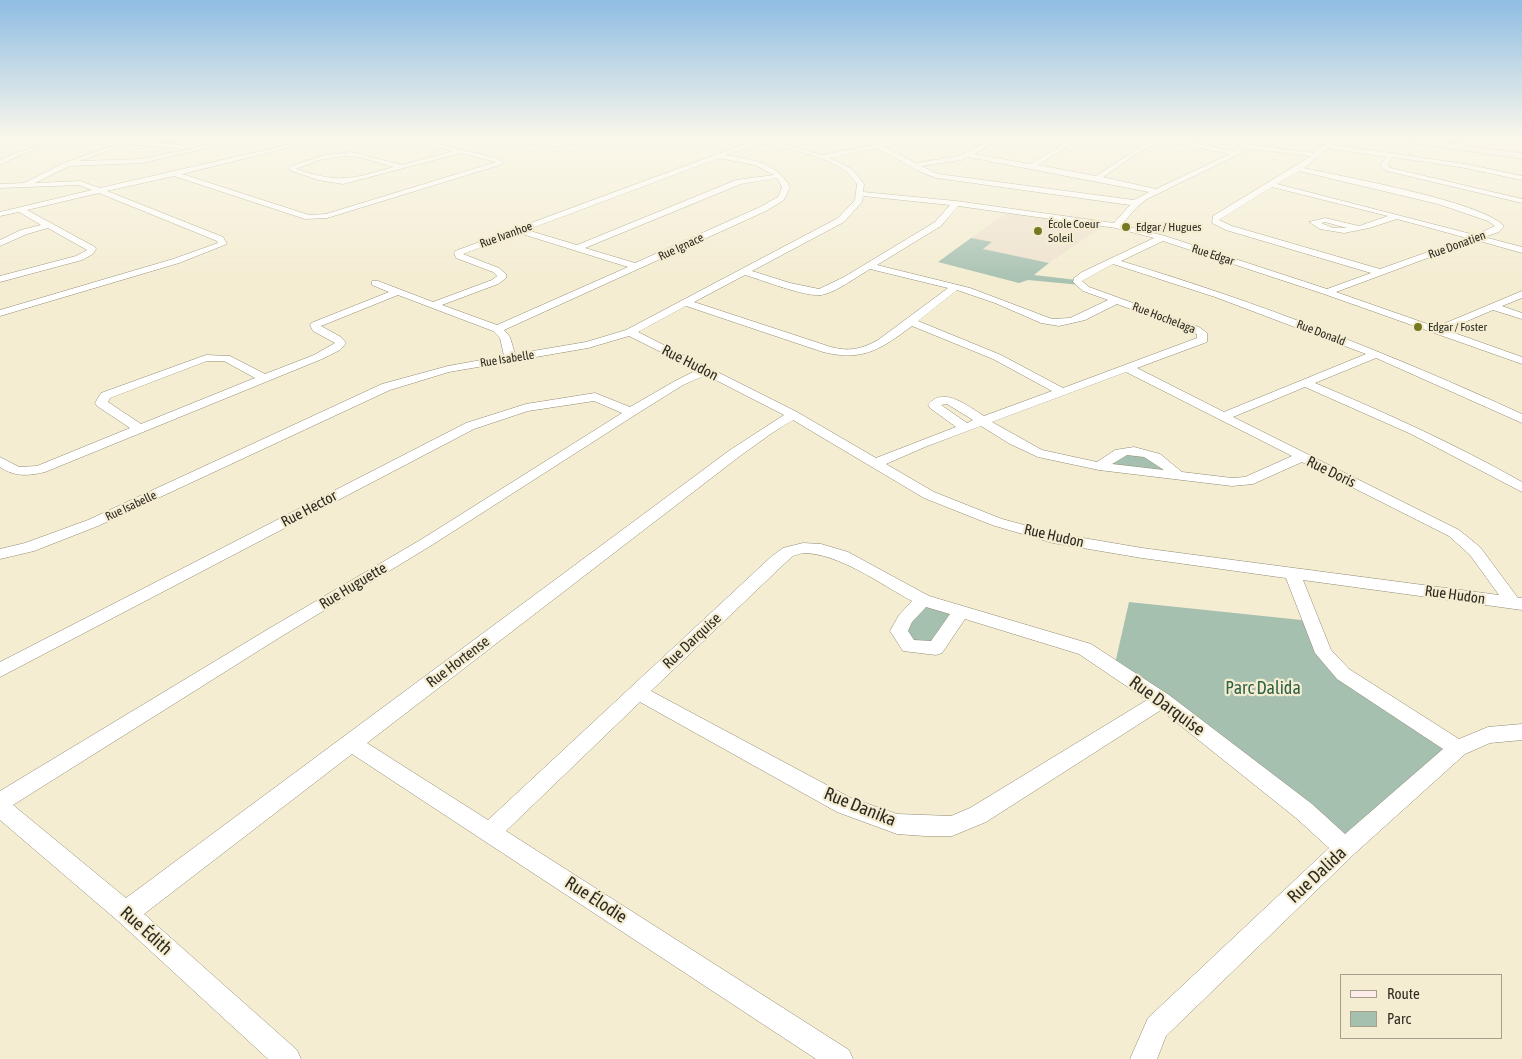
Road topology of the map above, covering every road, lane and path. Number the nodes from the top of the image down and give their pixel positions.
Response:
1 (90, 187) edge
2 (114, 187) edge
3 (216, 187) edge
4 (420, 187) edge
5 (634, 187) edge
6 (726, 187) edge
7 (786, 187) edge
8 (862, 187) edge
9 (1021, 187) edge
10 (1140, 187) edge
11 (1165, 187) edge
12 (1267, 187) edge
13 (1281, 187) edge
14 (1375, 187) edge
15 (1464, 187) edge
16 (99, 191) junction
17 (1157, 191) junction
18 (862, 194) junction
19 (1522, 201) edge
20 (956, 203) junction
21 (1136, 203) junction
22 (19, 209) junction
23 (0, 214) edge
24 (1397, 216) junction
25 (50, 225) junction
26 (1116, 226) junction
27 (1360, 228) dead end
28 (519, 230) junction
29 (1476, 237) junction
30 (1162, 238) junction
31 (0, 242) edge
32 (577, 248) junction
33 (1522, 250) edge
34 (1115, 262) junction
35 (868, 266) junction
36 (638, 267) junction
37 (743, 271) junction
38 (1382, 273) junction
39 (0, 279) edge
40 (375, 283) dead end
41 (955, 287) junction
42 (397, 292) junction
43 (1326, 292) junction
44 (1522, 294) edge
45 (1116, 300) junction
46 (685, 302) junction
47 (433, 305) junction
48 (1493, 306) junction
49 (0, 313) edge
50 (1522, 316) edge
51 (909, 321) junction
52 (497, 330) junction
53 (1438, 330) junction
54 (630, 332) junction
55 (1376, 354) junction
56 (510, 357) junction
57 (1522, 361) edge
58 (1127, 368) junction
59 (705, 371) junction
60 (263, 378) junction
61 (1305, 383) junction
62 (1062, 392) junction
63 (631, 412) junction
64 (793, 415) junction
65 (1222, 417) junction
66 (1522, 419) edge
67 (983, 420) junction
68 (139, 428) junction
69 (966, 428) junction
70 (1301, 458) junction
71 (0, 461) edge
72 (875, 464) junction
73 (1522, 488) edge
74 (0, 554) edge
75 (1292, 573) junction
76 (923, 600) junction
77 (1517, 604) edge
78 (961, 612) junction
79 (0, 670) edge
80 (638, 692) junction
81 (1162, 700) junction
82 (1522, 732) edge
83 (351, 742) junction
84 (1458, 748) junction
85 (0, 802) edge
86 (0, 807) edge
87 (490, 832) junction
88 (1345, 848) junction
89 (126, 913) junction
90 (288, 1059) edge
91 (840, 1059) edge
92 (1142, 1059) edge

1 - 16 street
2 - 16 street
3 - 4 street
5 - 28 street, Rue Ivanhoe
6 - 32 street
7 - 36 street, Rue Ignace
8 - 18 street
9 - 21 street
10 - 17 street
11 - 17 street
12 - 38 street
13 - 24 street
14 - 29 street, Rue Donatien
15 - 19 street
16 - 22 street
16 - 49 street
17 - 21 street
18 - 20 street, Rue Edgar
18 - 37 street, Rue Isabelle
20 - 26 street, Rue Edgar
20 - 35 street
21 - 26 street
22 - 23 street
22 - 25 street
24 - 27 street
24 - 29 street
25 - 31 street
25 - 39 street
26 - 30 street, Rue Edgar
28 - 32 street
28 - 47 street, Rue Ivanhoe
29 - 33 street
29 - 38 street, Rue Donatien
30 - 34 street, Rue Hochelaga
30 - 43 street, Rue Edgar
32 - 36 street
34 - 45 street, Rue Hochelaga
34 - 55 street, Rue Donald
35 - 37 street
35 - 41 street
36 - 52 street, Rue Ignace
37 - 46 street, Rue Isabelle
38 - 43 street, Rue Donatien
40 - 42 street
41 - 45 street
41 - 51 street
42 - 47 street
42 - 60 street
43 - 53 street, Rue Edgar
44 - 48 street
45 - 58 street, Rue Hochelaga
46 - 51 street
46 - 54 street, Rue Isabelle
47 - 52 street
48 - 50 street
48 - 53 street
51 - 62 street
52 - 56 street
53 - 57 street, Rue Edgar
54 - 56 street, Rue Isabelle
54 - 59 street, Rue Hudon
55 - 61 street
55 - 66 street, Rue Donald
56 - 74 street, Rue Isabelle
58 - 62 street, Rue Hochelaga
58 - 65 street, Rue Doris
59 - 63 street, Rue Huguette
59 - 64 street, Rue Hudon
60 - 68 street
60 - 68 street
61 - 65 street
61 - 73 street
62 - 67 street, Rue Hochelaga
63 - 79 street, Rue Hector
63 - 85 street, Rue Huguette
64 - 72 street, Rue Hudon
64 - 83 street, Rue Hortense
65 - 70 street, Rue Doris
67 - 69 street, Rue Hochelaga
67 - 69 street
67 - 70 street
68 - 71 street
69 - 72 street, Rue Hochelaga
70 - 77 street, Rue Doris
72 - 75 street, Rue Hudon
75 - 77 street, Rue Hudon
75 - 84 street
76 - 78 street, Rue Darquise
76 - 78 street
76 - 80 street, Rue Darquise
78 - 81 street, Rue Darquise
80 - 81 street, Rue Danika
80 - 87 street, Rue Darquise
81 - 88 street, Rue Darquise
82 - 84 street, Rue Dalida
83 - 87 street, Rue Élodie
83 - 89 street, Rue Hortense
84 - 88 street, Rue Dalida
86 - 89 street, Rue Édith
87 - 91 street, Rue Élodie
88 - 92 street, Rue Dalida
89 - 90 street, Rue Édith

